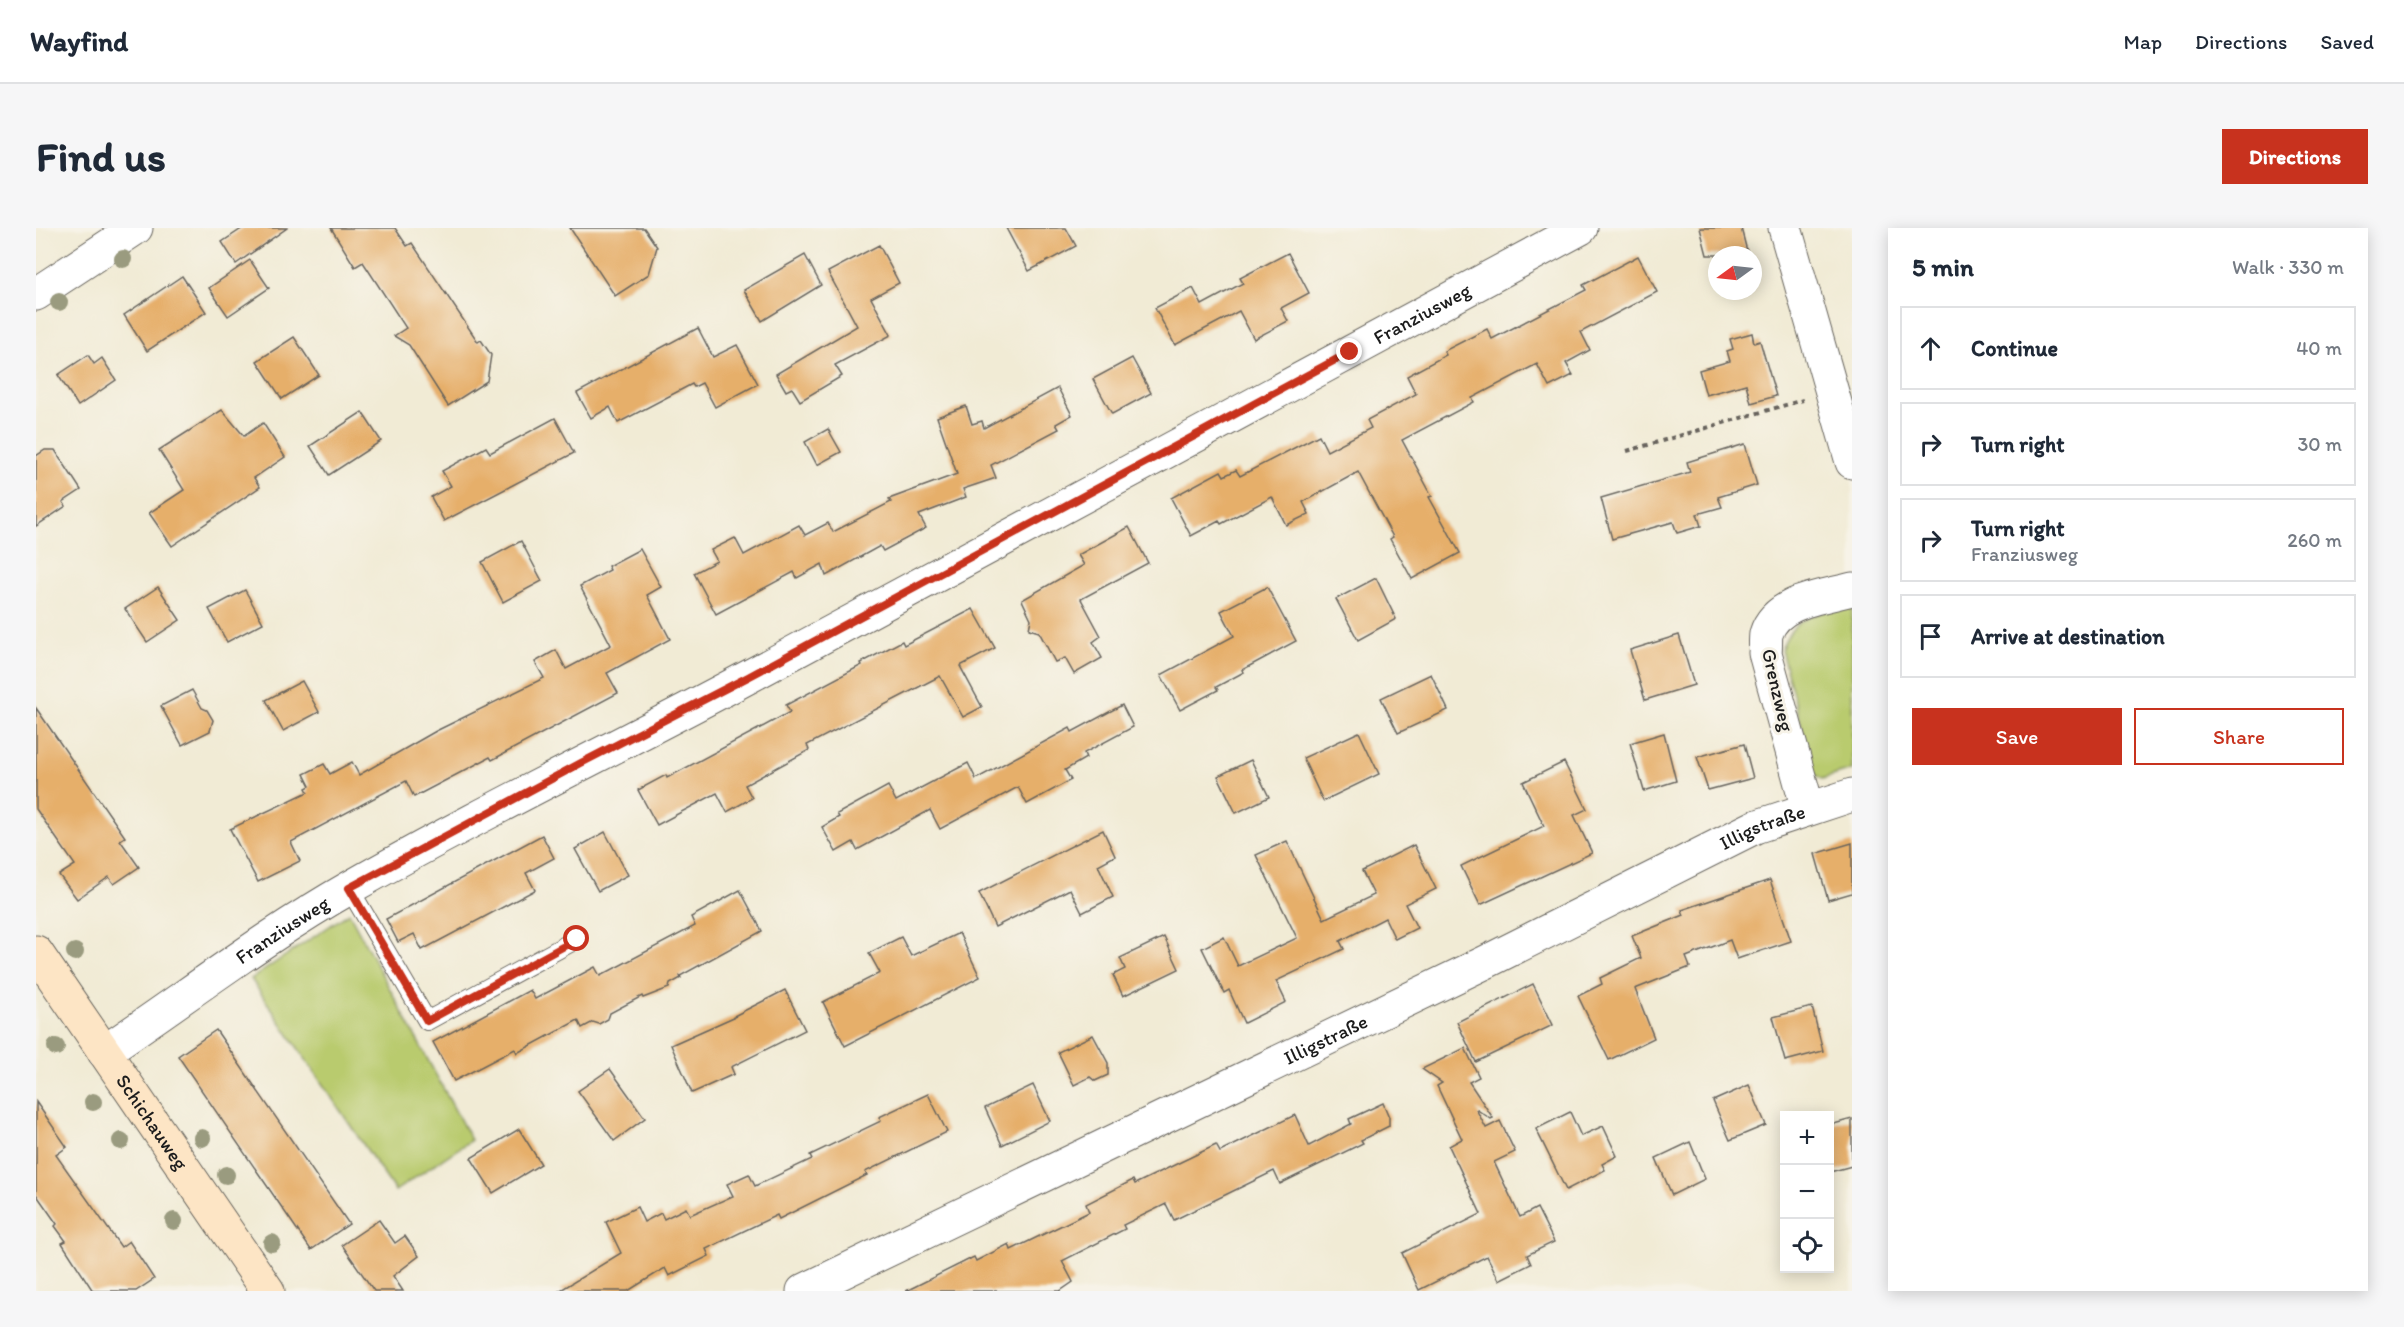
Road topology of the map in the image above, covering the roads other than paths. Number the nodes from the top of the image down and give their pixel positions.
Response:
1 (136, 228) edge
2 (1581, 228) edge
3 (1785, 228) edge
4 (36, 294) edge
5 (1852, 462) edge
6 (1852, 589) edge
7 (1852, 795) edge
8 (1808, 808) junction
9 (349, 888) junction
10 (577, 939) dead end
11 (36, 952) edge
12 (104, 1052) junction
13 (268, 1291) edge
14 (803, 1291) edge

1 - 4 street
2 - 9 street, Franziusweg
3 - 5 street
6 - 8 street, Grenzweg
7 - 8 street, Illigstraße
8 - 14 street, Illigstraße
9 - 10 lane
9 - 12 street, Franziusweg
11 - 12 street, Schichauweg
12 - 13 street, Schichauweg

